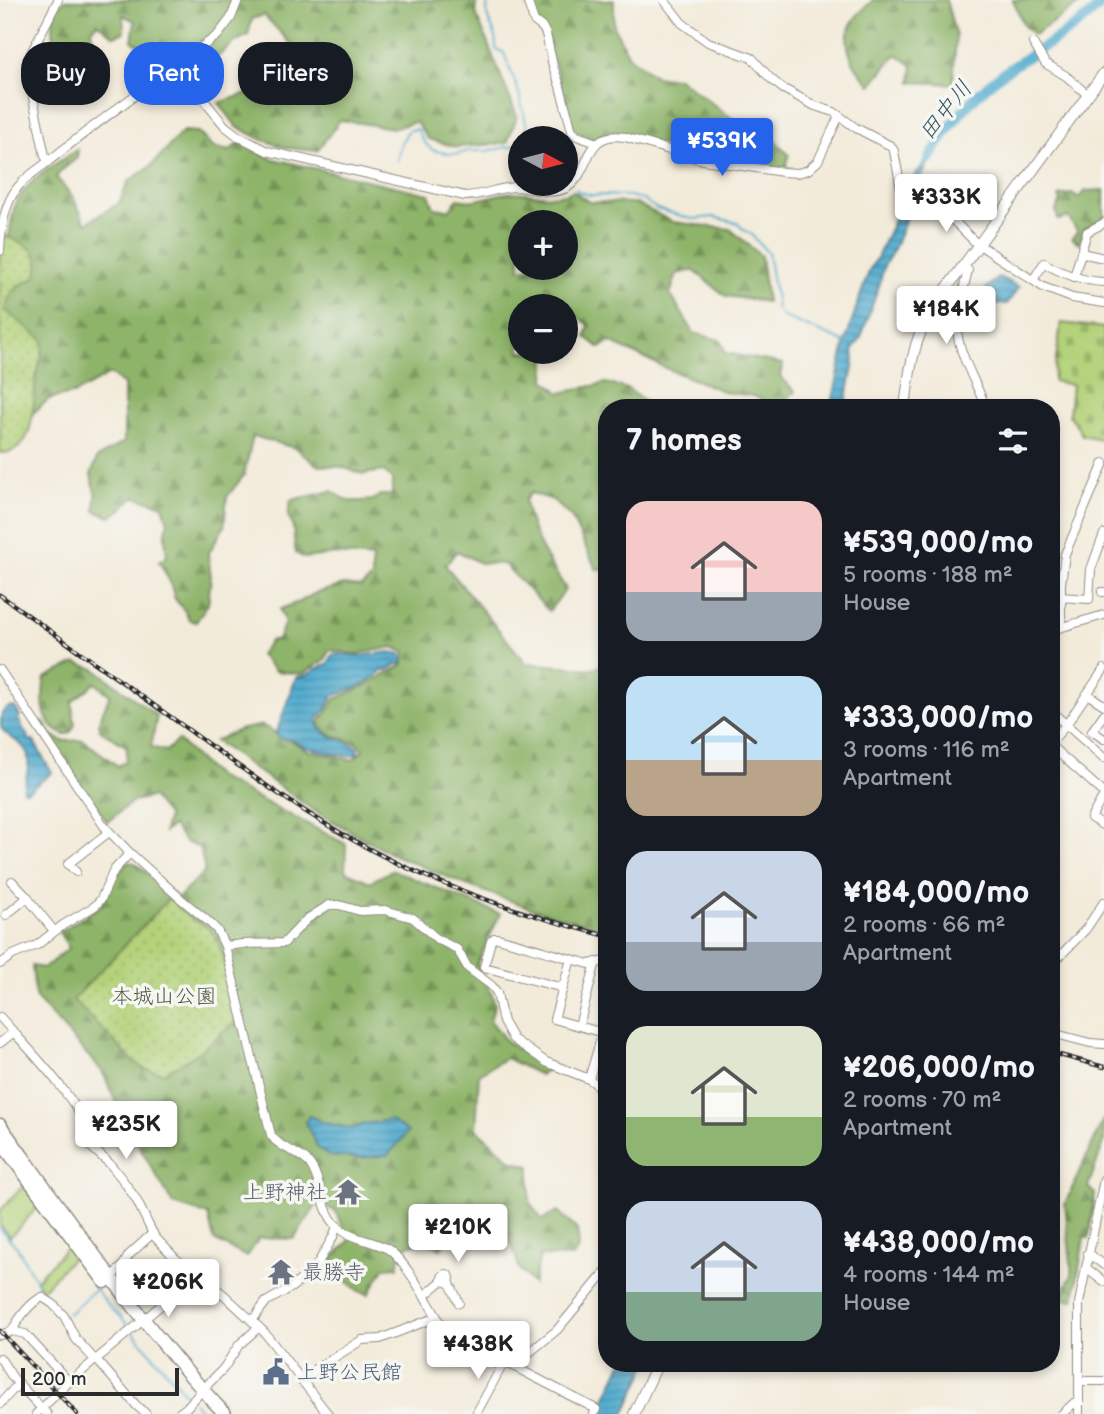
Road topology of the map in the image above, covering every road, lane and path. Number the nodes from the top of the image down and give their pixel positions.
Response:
1 (58, 0) edge
2 (238, 0) edge
3 (527, 0) edge
4 (664, 0) edge
5 (208, 42) edge
6 (1033, 43) dead end
7 (1104, 73) edge
8 (1088, 95) junction
9 (124, 103) edge
10 (207, 105) edge
11 (839, 116) junction
12 (597, 143) junction
13 (48, 161) junction
14 (4, 204) edge
15 (1104, 223) edge
16 (979, 244) junction
17 (0, 251) edge
18 (1082, 253) junction
19 (1104, 258) edge
20 (963, 266) junction
21 (1074, 277) junction
22 (1032, 279) junction
23 (1104, 282) edge
24 (1104, 303) edge
25 (906, 399) edge
26 (982, 399) edge
27 (1104, 463) edge
28 (1100, 482) edge
29 (1104, 534) edge
30 (1060, 597) junction
31 (1104, 615) edge
32 (1061, 627) joint
33 (0, 670) edge
34 (1103, 672) edge
35 (1087, 694) junction
36 (1104, 705) edge
37 (1104, 714) edge
38 (1060, 719) edge
39 (1066, 725) junction
40 (1060, 732) edge
41 (1104, 739) edge
42 (1060, 754) edge
43 (1104, 758) edge
44 (1104, 794) edge
45 (1104, 826) edge
46 (109, 832) junction
47 (130, 853) junction
48 (76, 872) dead end
49 (12, 881) dead end
50 (28, 897) junction
51 (1104, 902) edge
52 (6, 915) dead end
53 (54, 931) junction
54 (225, 946) junction
55 (1060, 957) edge
56 (571, 959) junction
57 (596, 962) joint
58 (0, 964) edge
59 (563, 988) junction
60 (0, 1017) edge
61 (579, 1026) junction
62 (598, 1031) edge
63 (14, 1032) junction
64 (1060, 1035) edge
65 (0, 1043) edge
66 (1104, 1044) edge
67 (598, 1053) edge
68 (589, 1079) junction
69 (598, 1087) edge
70 (0, 1125) edge
71 (0, 1141) edge
72 (1104, 1179) edge
73 (1096, 1216) junction
74 (1104, 1222) edge
75 (337, 1226) junction
76 (153, 1233) junction
77 (1088, 1253) junction
78 (1104, 1265) edge
79 (1086, 1268) junction
80 (195, 1273) junction
81 (111, 1277) junction
82 (598, 1281) edge
83 (1104, 1282) edge
84 (424, 1296) junction
85 (459, 1303) dead end
86 (437, 1317) junction
87 (140, 1322) junction
88 (256, 1324) junction
89 (12, 1331) junction
90 (0, 1335) edge
91 (0, 1357) edge
92 (96, 1360) junction
93 (504, 1362) junction
94 (513, 1366) junction
95 (654, 1372) edge
96 (1079, 1381) junction
97 (1104, 1381) edge
98 (69, 1382) junction
99 (302, 1382) junction
100 (19, 1383) junction
101 (200, 1392) junction
102 (1079, 1401) junction
103 (0, 1404) edge
104 (41, 1412) edge
105 (146, 1414) edge
106 (178, 1414) edge
107 (215, 1414) edge
108 (225, 1414) edge
109 (328, 1414) edge
110 (477, 1414) edge
111 (593, 1414) edge
112 (634, 1414) edge
113 (1062, 1414) edge
114 (1079, 1414) edge

1 - 13 street
2 - 5 street
3 - 12 street
4 - 11 street
6 - 8 street
7 - 8 main road
8 - 16 main road
9 - 13 street
10 - 12 street
11 - 12 street
11 - 16 street
13 - 14 street
14 - 17 street
15 - 18 street
16 - 20 main road
16 - 22 street
18 - 19 street
18 - 21 street
20 - 25 main road
20 - 26 street
21 - 22 street
21 - 23 street
22 - 24 street
27 - 28 street
28 - 30 street
29 - 30 street
30 - 32 street
31 - 32 street
33 - 46 street
34 - 35 street
35 - 36 street
35 - 39 street
37 - 41 street
38 - 39 street
39 - 40 street
39 - 43 street
42 - 44 street
44 - 45 street
46 - 47 street
46 - 48 street
47 - 53 street
47 - 54 street
49 - 50 street
50 - 52 street
50 - 53 street
51 - 55 street
53 - 58 street
54 - 68 street
54 - 75 street
56 - 57 street
56 - 59 street
56 - 59 street
57 - 61 street
59 - 61 street
60 - 63 street
61 - 62 street
63 - 65 street
63 - 76 street
64 - 66 street
67 - 68 street
68 - 69 street
70 - 81 highway
71 - 87 highway
72 - 73 street
73 - 74 street
73 - 77 street
75 - 84 street
75 - 88 street
76 - 80 street
76 - 81 street
77 - 78 street
77 - 79 street
79 - 83 street
79 - 96 street
80 - 87 street
80 - 88 street
81 - 87 highway
82 - 94 street
84 - 85 street
84 - 86 street
86 - 93 street
86 - 99 street
87 - 92 street
87 - 101 highway
88 - 99 street
88 - 101 street
89 - 90 street
89 - 92 street
89 - 98 street
91 - 100 street
92 - 98 street
92 - 105 street
93 - 94 street
93 - 110 street
94 - 111 street
95 - 112 main road
96 - 97 street
96 - 102 street
98 - 104 street
99 - 109 street
100 - 103 street
100 - 104 street
101 - 106 street
101 - 107 highway
101 - 108 highway
102 - 113 street
102 - 114 street

